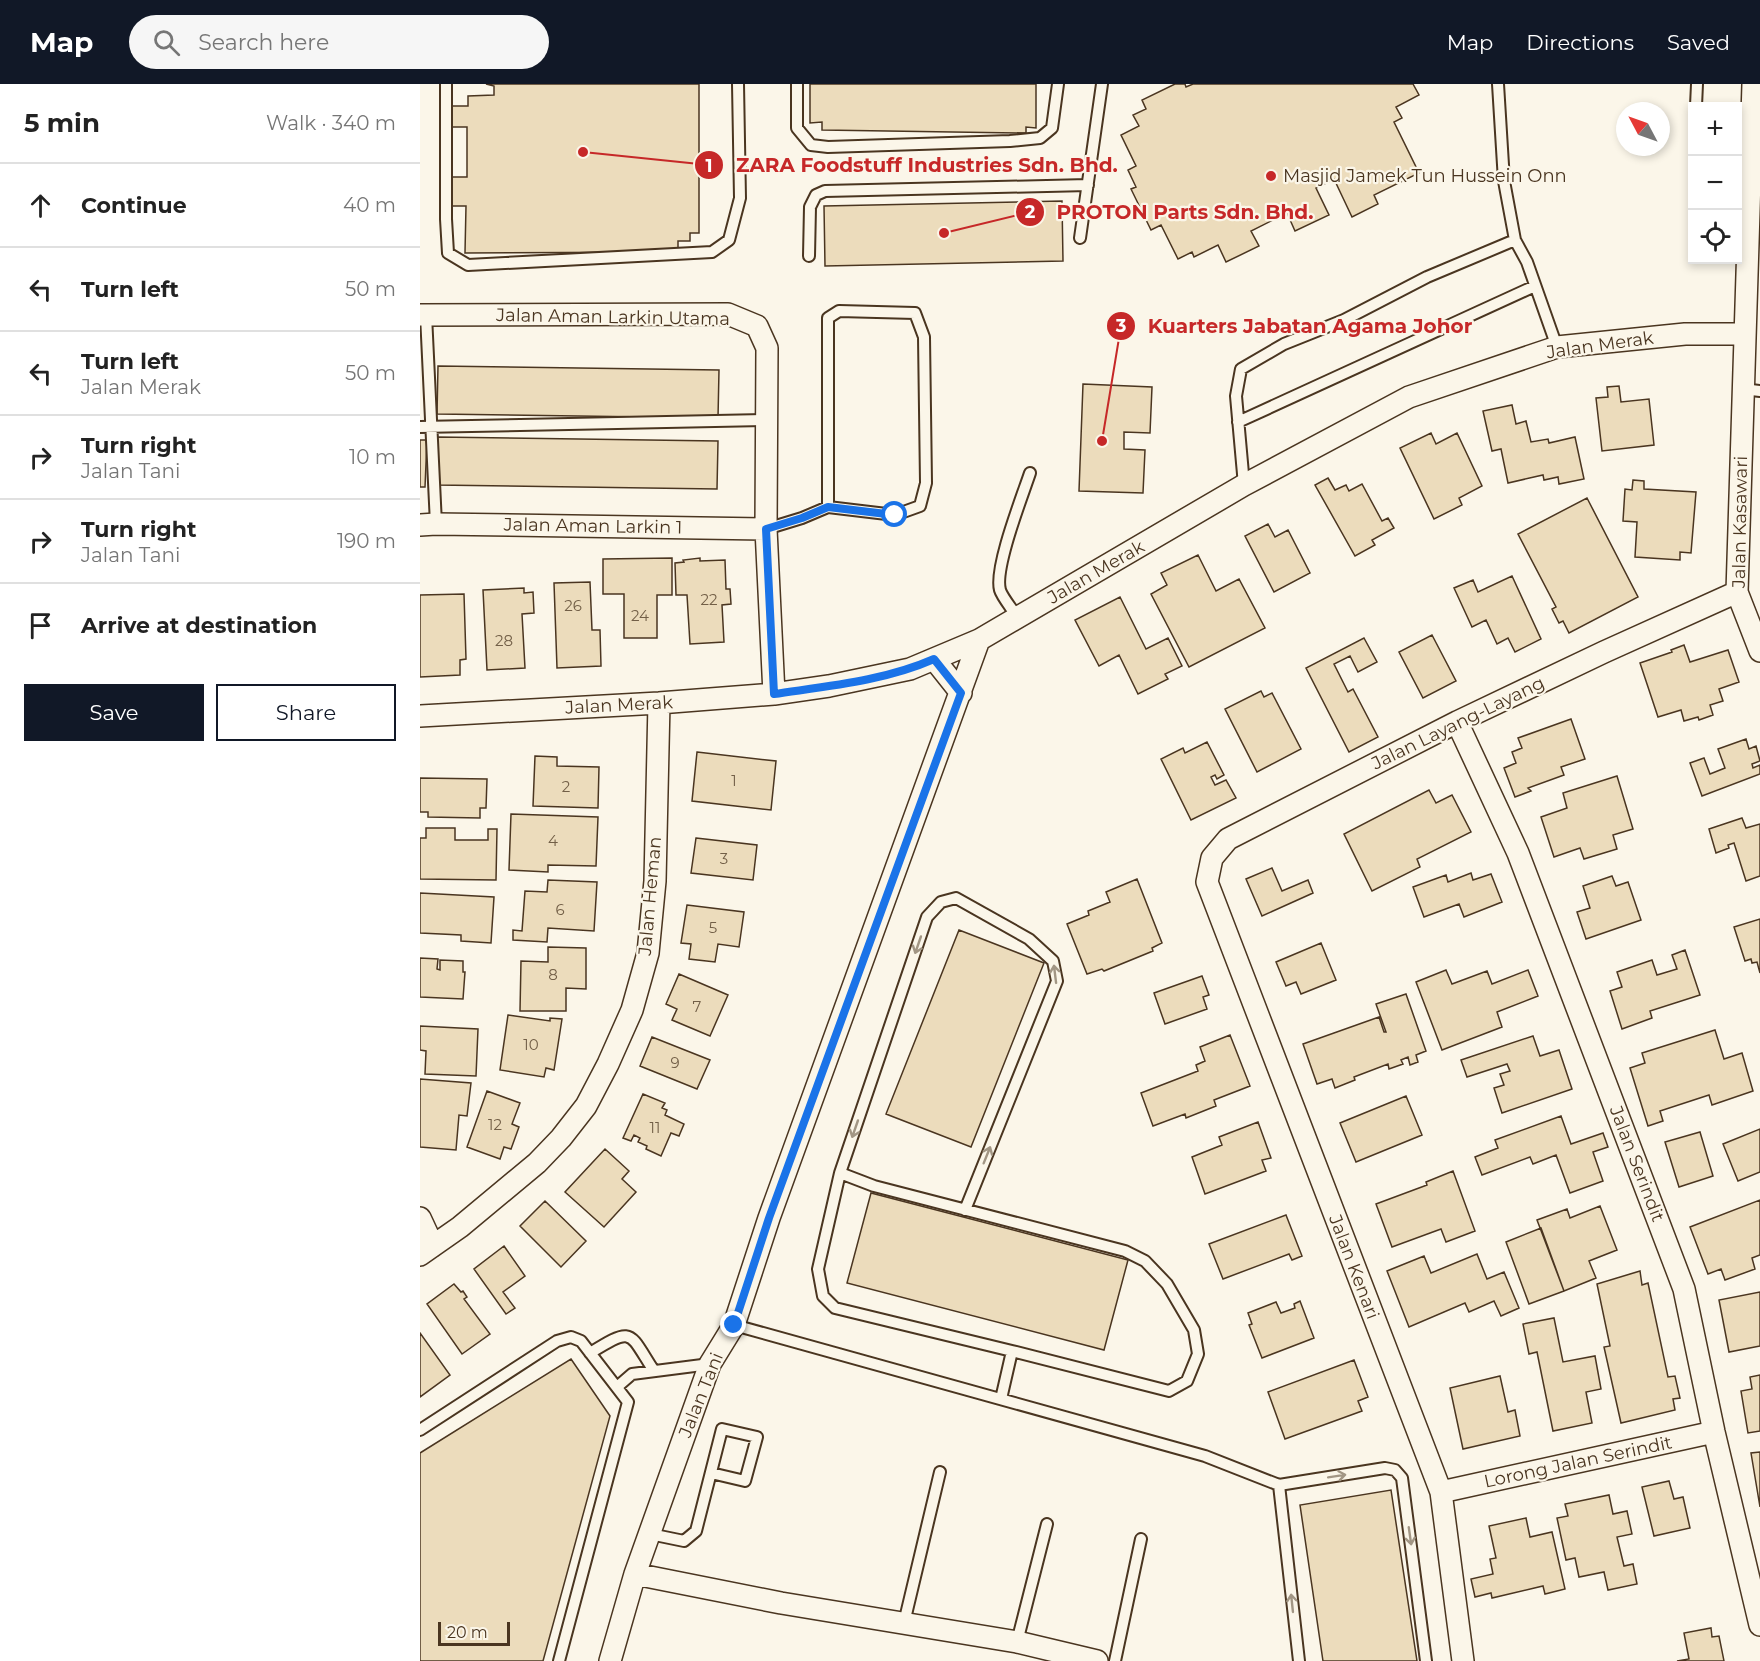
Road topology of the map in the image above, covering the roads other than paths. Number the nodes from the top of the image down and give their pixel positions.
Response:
1 (446, 84) edge
2 (738, 84) edge
3 (797, 84) edge
4 (1058, 84) edge
5 (1102, 84) edge
6 (1498, 84) edge
7 (1697, 84) edge
8 (1755, 96) edge
9 (1696, 102) edge
10 (1088, 185) junction
11 (1080, 238) dead end
12 (1515, 240) junction
13 (1754, 254) edge
14 (809, 256) dead end
15 (1535, 286) junction
16 (423, 315) edge
17 (1745, 334) junction
18 (1557, 347) junction
19 (1752, 390) edge
20 (768, 420) junction
21 (1238, 422) junction
22 (425, 427) edge
23 (1030, 473) dead end
24 (1244, 485) junction
25 (828, 507) junction
26 (428, 524) edge
27 (766, 529) junction
28 (1737, 592) junction
29 (1017, 617) junction
30 (980, 640) junction
31 (1760, 651) edge
32 (934, 659) junction
33 (961, 693) junction
34 (774, 694) junction
35 (659, 703) junction
36 (420, 716) edge
37 (1457, 723) junction
38 (1208, 882) joint
39 (840, 1173) junction
40 (965, 1210) junction
41 (420, 1218) edge
42 (427, 1250) edge
43 (734, 1325) junction
44 (1012, 1351) junction
45 (590, 1353) junction
46 (710, 1364) junction
47 (654, 1371) junction
48 (617, 1388) junction
49 (1001, 1399) junction
50 (420, 1430) edge
51 (1714, 1432) junction
52 (940, 1472) dead end
53 (711, 1473) junction
54 (1279, 1485) junction
55 (1441, 1492) junction
56 (1047, 1524) dead end
57 (650, 1534) junction
58 (1141, 1539) dead end
59 (635, 1574) junction
60 (904, 1623) junction
61 (1760, 1624) edge
62 (1017, 1642) junction
63 (559, 1661) edge
64 (610, 1661) edge
65 (1097, 1661) edge
66 (1115, 1661) edge
67 (1299, 1661) edge
68 (1426, 1661) edge
69 (1464, 1661) edge

1 - 2 lane
3 - 4 lane
5 - 10 lane
6 - 12 lane
7 - 9 lane
8 - 13 street, Jalan Kasawari
10 - 11 lane
10 - 14 lane
12 - 15 lane
12 - 21 lane
13 - 17 street, Jalan Kasawari
15 - 18 lane
15 - 21 lane
16 - 20 street, Jalan Aman Larkin Utama
16 - 22 lane
17 - 18 street, Jalan Merak
17 - 19 street, Jalan Kasawari
18 - 24 street, Jalan Merak
19 - 28 street, Jalan Kasawari
20 - 22 lane
20 - 27 street, Jalan Aman Larkin Utama
21 - 24 lane
22 - 26 lane
23 - 29 lane
24 - 29 street, Jalan Merak
25 - 25 lane
25 - 27 lane
26 - 27 street, Jalan Aman Larkin 1
27 - 34 street, Jalan Aman Larkin Utama
28 - 31 street, Jalan Kasawari
28 - 37 street, Jalan Layang-Layang
29 - 30 street, Jalan Merak
30 - 32 street, Jalan Merak
30 - 33 street, Jalan Tani
32 - 33 street
32 - 34 street, Jalan Merak
33 - 43 street, Jalan Tani
34 - 35 street, Jalan Merak
35 - 36 street, Jalan Merak
35 - 42 street, Jalan Heman
37 - 38 street, Jalan Layang-Layang
37 - 51 street, Jalan Serindit
38 - 55 street, Jalan Kenari
39 - 40 lane
40 -> 39 lane
39 - 44 lane
40 - 44 lane
41 - 42 street
43 - 46 street, Jalan Tani
43 - 49 lane
44 - 49 lane
45 - 47 lane
45 - 48 lane
45 - 50 lane
46 - 47 lane
46 - 57 street, Jalan Tani
47 - 48 lane
48 - 63 lane
49 - 54 lane
51 - 55 street, Lorong Jalan Serindit
51 - 61 street, Jalan Serindit
52 - 60 lane
53 - 53 lane
53 - 57 lane
67 -> 54 lane
54 -> 68 lane
55 - 69 street, Jalan Kenari
56 - 62 lane
57 - 59 street, Jalan Tani
58 - 66 lane
59 - 60 street
59 - 64 street, Jalan Tani
60 - 62 street
62 - 65 street

